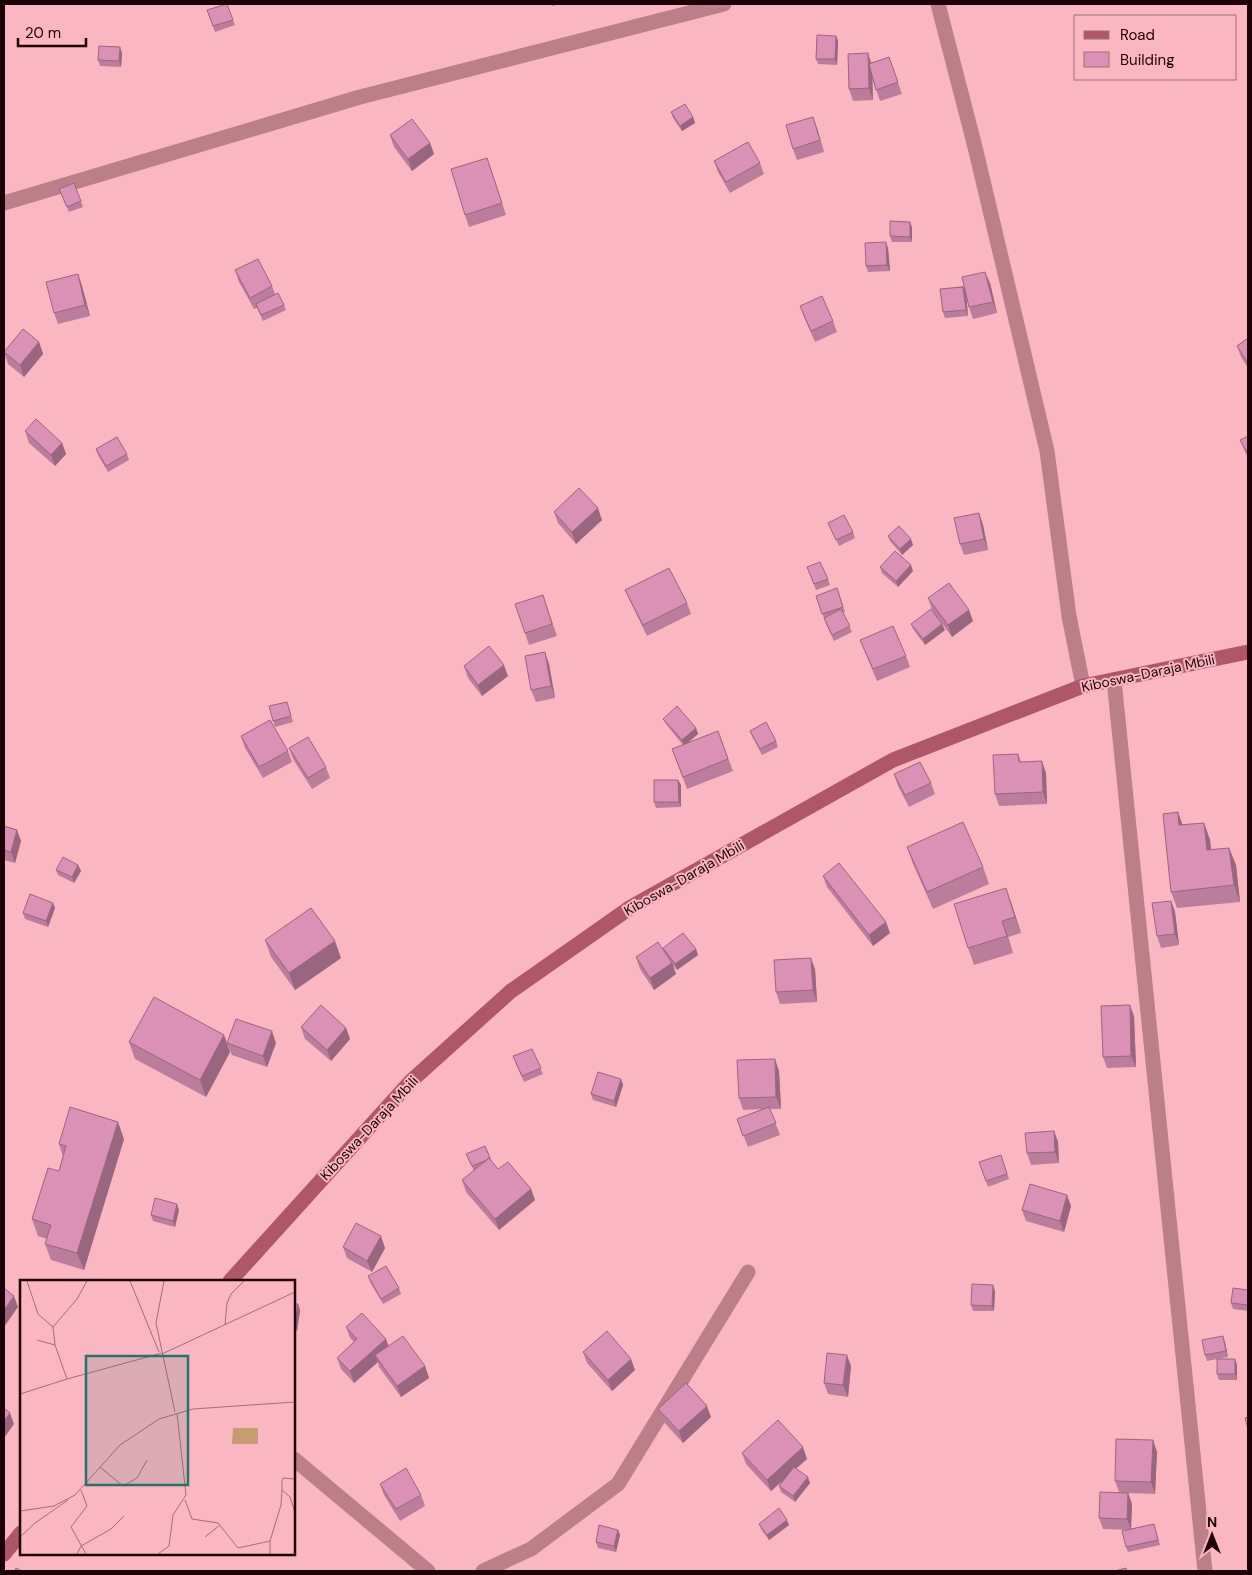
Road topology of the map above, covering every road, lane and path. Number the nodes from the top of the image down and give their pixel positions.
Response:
1 (724, 4) edge
2 (938, 4) edge
3 (4, 203) edge
4 (1248, 652) edge
5 (1114, 680) junction
6 (1084, 686) junction
7 (748, 1272) dead end
8 (231, 1280) edge
9 (295, 1460) edge
10 (20, 1534) edge
11 (4, 1554) edge
12 (428, 1571) edge
13 (483, 1571) edge
14 (1205, 1571) edge

1 - 3 street
2 - 6 street
4 - 5 main road, Kiboswa-Daraja Mbili
5 - 6 main road, Kiboswa-Daraja Mbili
5 - 14 street
6 - 8 main road, Kiboswa-Daraja Mbili
7 - 13 street
9 - 12 street
10 - 11 main road

